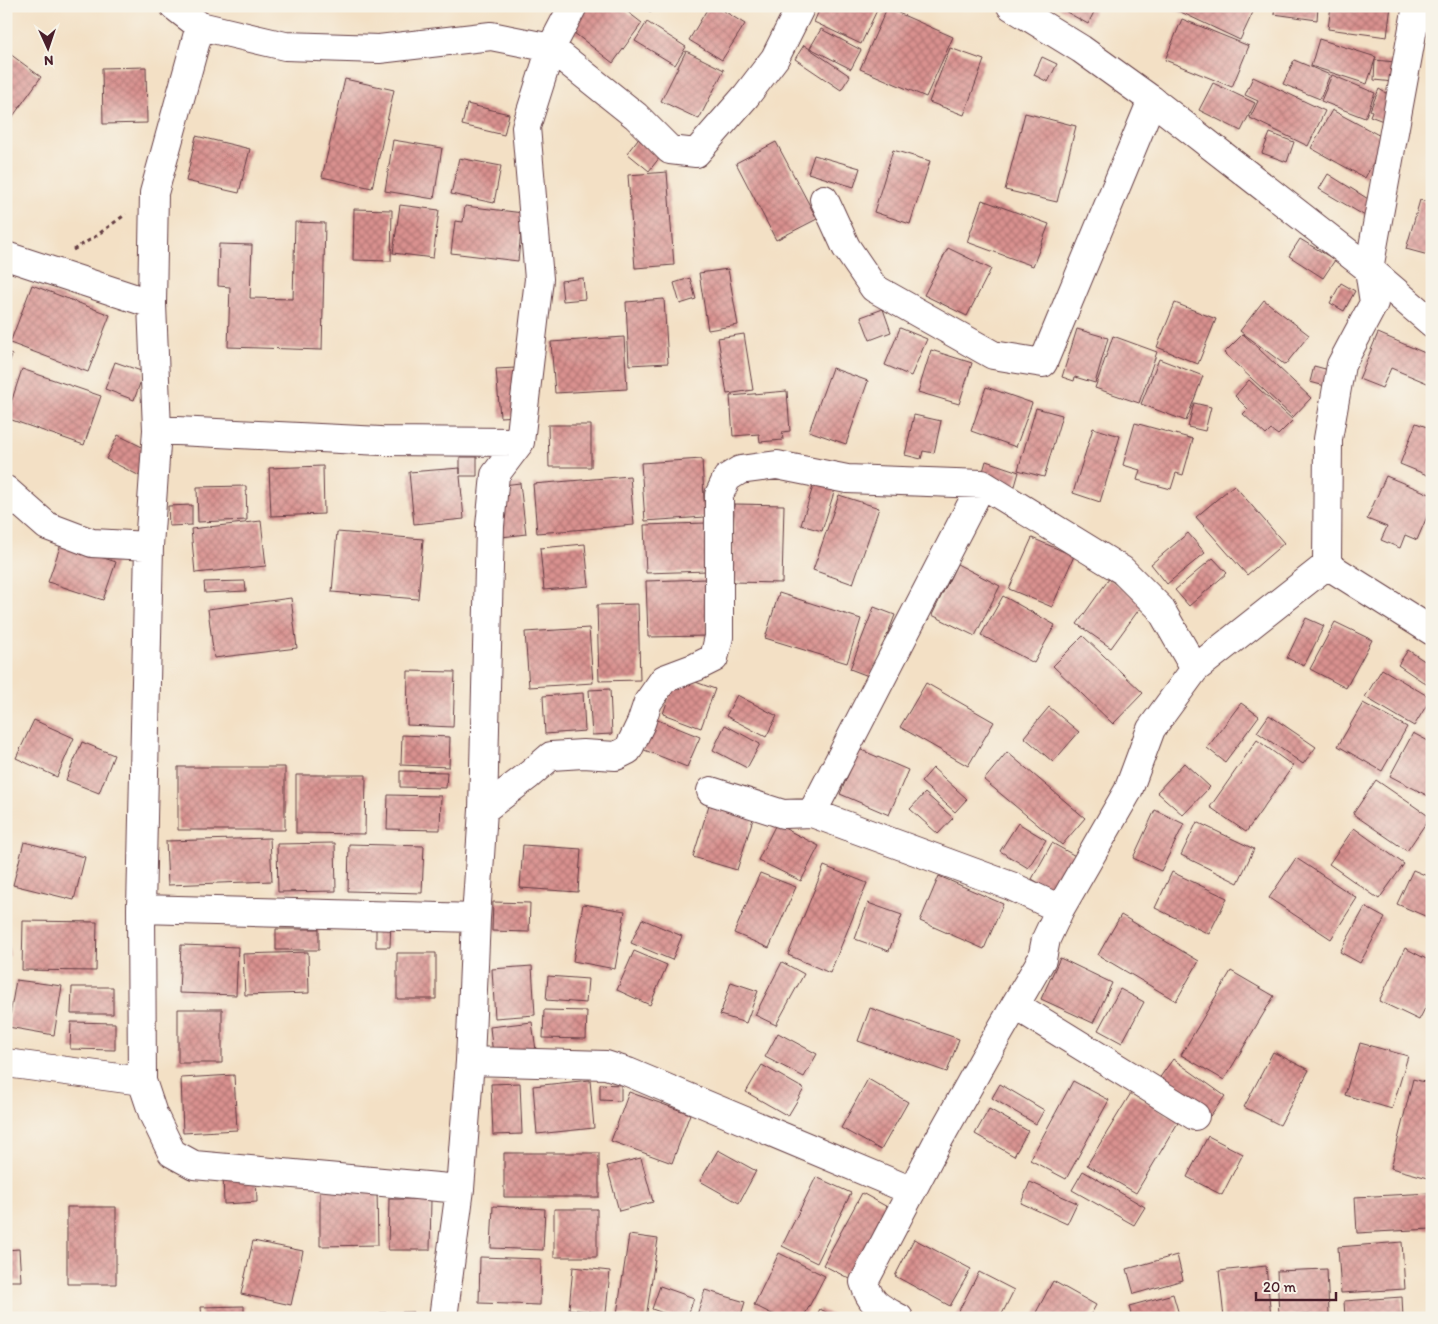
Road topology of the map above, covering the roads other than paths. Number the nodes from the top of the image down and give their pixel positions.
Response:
1 (174, 6) edge
2 (573, 6) edge
3 (800, 6) edge
4 (1011, 6) edge
5 (1417, 6) edge
6 (200, 26) junction
7 (550, 48) junction
8 (1152, 100) junction
9 (824, 200) dead end
10 (6, 256) edge
11 (1370, 268) junction
12 (152, 304) junction
13 (1432, 323) edge
14 (157, 430) junction
15 (520, 442) junction
16 (982, 484) junction
17 (6, 490) edge
18 (149, 546) junction
19 (1327, 564) junction
20 (1432, 631) edge
21 (1195, 669) junction
22 (711, 791) dead end
23 (483, 810) junction
24 (812, 813) junction
25 (141, 909) junction
26 (1060, 909) junction
27 (476, 918) junction
28 (1015, 1004) junction
29 (470, 1061) junction
30 (6, 1063) edge
31 (142, 1081) junction
32 (1195, 1116) dead end
33 (460, 1189) junction
34 (912, 1191) junction
35 (443, 1318) edge
36 (899, 1318) edge

1 - 6 street
2 - 7 street
3 - 7 street
4 - 8 street
5 - 11 street
6 - 7 street
6 - 12 street
7 - 15 street
8 - 9 street
8 - 11 street
10 - 12 street
11 - 13 street
11 - 19 street
12 - 14 street
14 - 15 street
14 - 18 street
15 - 23 street
16 - 21 street
16 - 23 street
16 - 24 street
17 - 18 street
18 - 25 street
19 - 20 street
19 - 21 street
21 - 26 street
22 - 24 street
23 - 27 street
24 - 26 street
25 - 27 street
25 - 31 street
26 - 28 street
27 - 29 street
28 - 32 street
28 - 34 street
29 - 33 street
29 - 34 street
30 - 31 street
31 - 33 street
33 - 35 street
34 - 36 street

